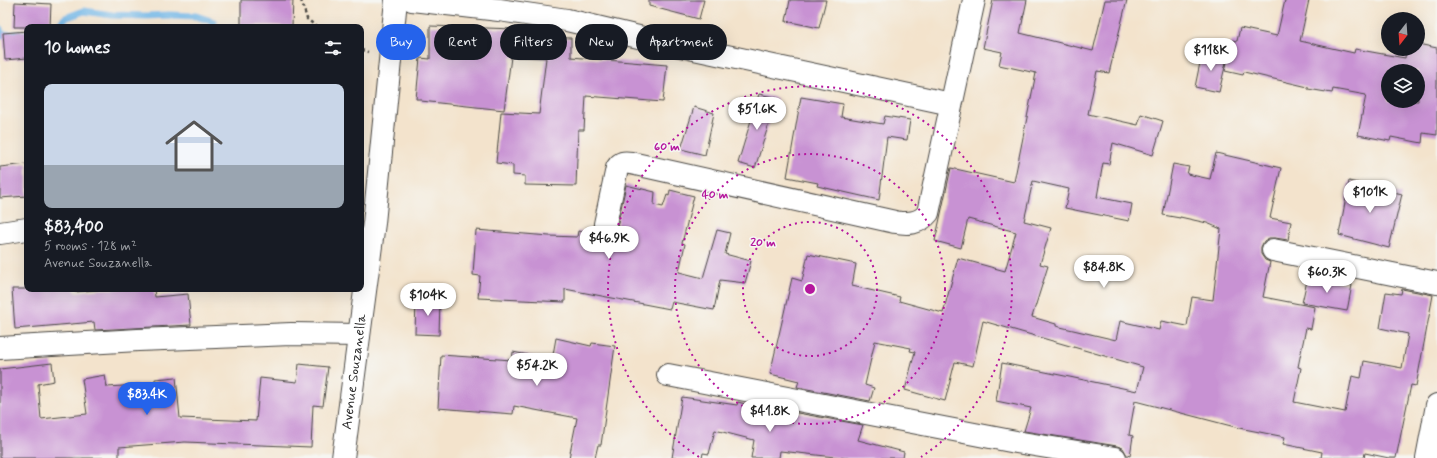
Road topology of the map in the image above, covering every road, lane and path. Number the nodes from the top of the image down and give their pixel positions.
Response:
1 (301, 0) edge
2 (396, 0) edge
3 (412, 0) edge
4 (974, 0) edge
5 (313, 24) edge
6 (951, 104) junction
7 (367, 223) edge
8 (605, 224) dead end
9 (24, 229) edge
10 (0, 233) edge
11 (1274, 250) dead end
12 (364, 260) edge
13 (1437, 283) edge
14 (361, 292) edge
15 (358, 335) junction
16 (0, 348) edge
17 (668, 375) dead end
18 (1437, 404) edge
19 (343, 458) edge
20 (1114, 458) edge
21 (1426, 458) edge

1 - 5 path
2 - 7 street, Avenue Souzanella
3 - 6 street
4 - 6 street
6 - 8 street
7 - 12 street, Avenue Souzanella
9 - 10 street
11 - 13 street
14 - 15 street, Avenue Souzanella
15 - 16 street
15 - 19 street, Avenue Souzanella
17 - 20 street
18 - 21 street

